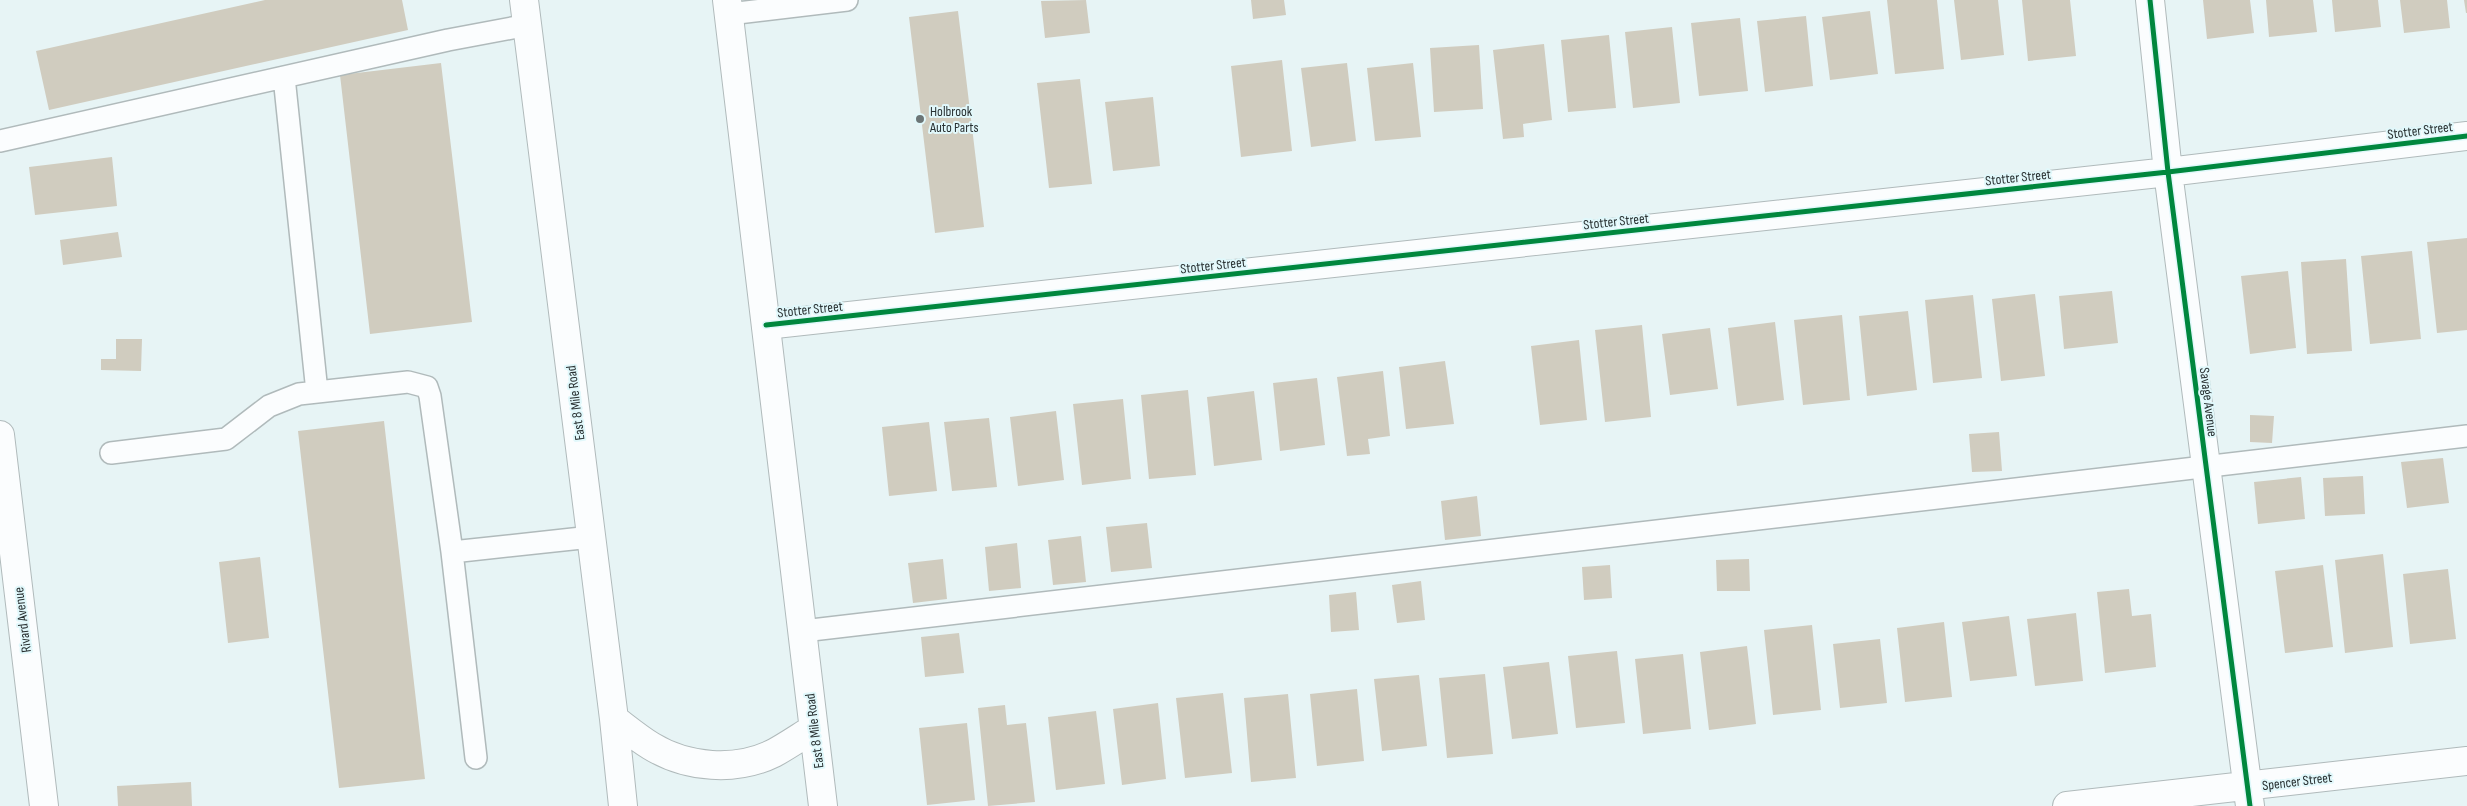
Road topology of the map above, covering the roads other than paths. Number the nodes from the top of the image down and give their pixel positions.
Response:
1 (846, 0) edge
2 (2150, 0) edge
3 (728, 7) edge
4 (526, 13) edge
5 (284, 77) junction
6 (2467, 136) edge
7 (0, 140) edge
8 (2168, 172) junction
9 (766, 325) junction
10 (317, 392) junction
11 (0, 435) edge
12 (2467, 436) edge
13 (112, 453) dead end
14 (2206, 466) junction
15 (591, 537) junction
16 (452, 552) junction
17 (802, 631) junction
18 (614, 718) junction
19 (813, 728) junction
20 (476, 758) dead end
21 (2467, 761) edge
22 (2249, 796) edge
23 (44, 806) edge
24 (622, 806) edge
25 (823, 806) edge
26 (2067, 806) edge

1 - 3 lane
2 - 8 main road, Savage Avenue
3 - 9 main road, East 8 Mile Road
4 - 5 lane
4 - 15 main road, East 8 Mile Road
5 - 7 lane
5 - 10 lane
6 - 8 main road, Stotter Street
8 - 9 main road, Stotter Street
8 - 14 main road, Savage Avenue
9 - 17 main road, East 8 Mile Road
10 - 13 lane
10 - 16 lane
11 - 23 main road, Rivard Avenue
12 - 14 lane
14 - 17 lane
14 - 22 main road, Savage Avenue
15 - 16 lane
15 - 18 main road, East 8 Mile Road
16 - 20 lane
17 - 19 main road, East 8 Mile Road
18 - 19 main road
18 - 24 main road, East 8 Mile Road
19 - 25 main road, East 8 Mile Road
21 - 22 main road, Spencer Street
22 - 26 main road, Spencer Street

